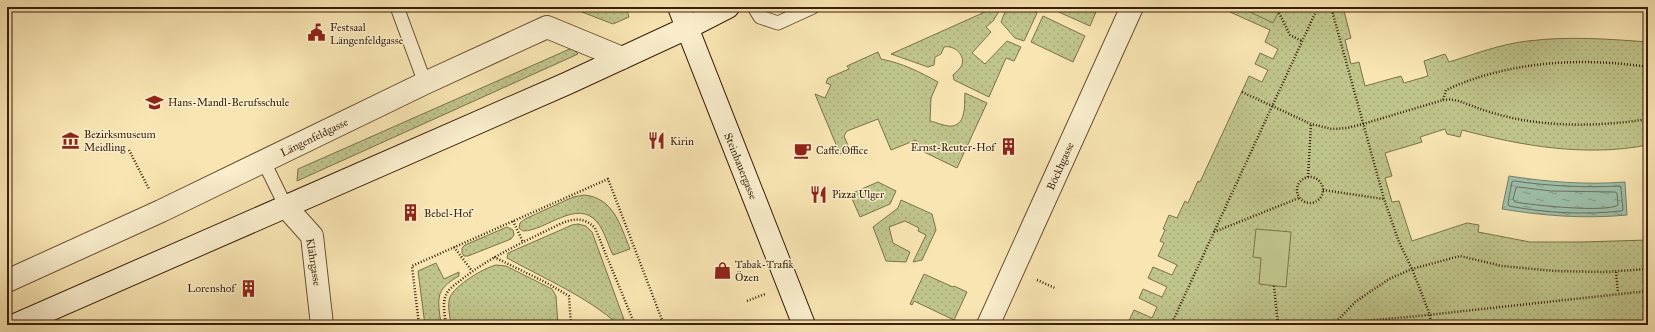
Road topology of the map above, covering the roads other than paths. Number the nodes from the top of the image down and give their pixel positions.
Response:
1 (396, 7) edge
2 (679, 7) edge
3 (728, 7) edge
4 (754, 7) edge
5 (813, 7) edge
6 (1132, 7) edge
7 (689, 28) junction
8 (622, 58) junction
9 (425, 83) junction
10 (264, 162) junction
11 (286, 207) junction
12 (7, 281) edge
13 (15, 325) edge
14 (322, 325) edge
15 (804, 325) edge
16 (988, 325) edge

1 - 9 lane
2 - 7 street, Steinbauergasse
3 - 7 street
4 - 5 lane
6 - 16 street, Böckhgasse
7 - 8 street
7 - 15 street, Steinbauergasse
8 - 9 street, Längenfeldgasse
8 - 11 street
9 - 10 street, Längenfeldgasse
10 - 11 lane
10 - 12 street, Längenfeldgasse
11 - 13 street
11 - 14 street, Klährgasse

